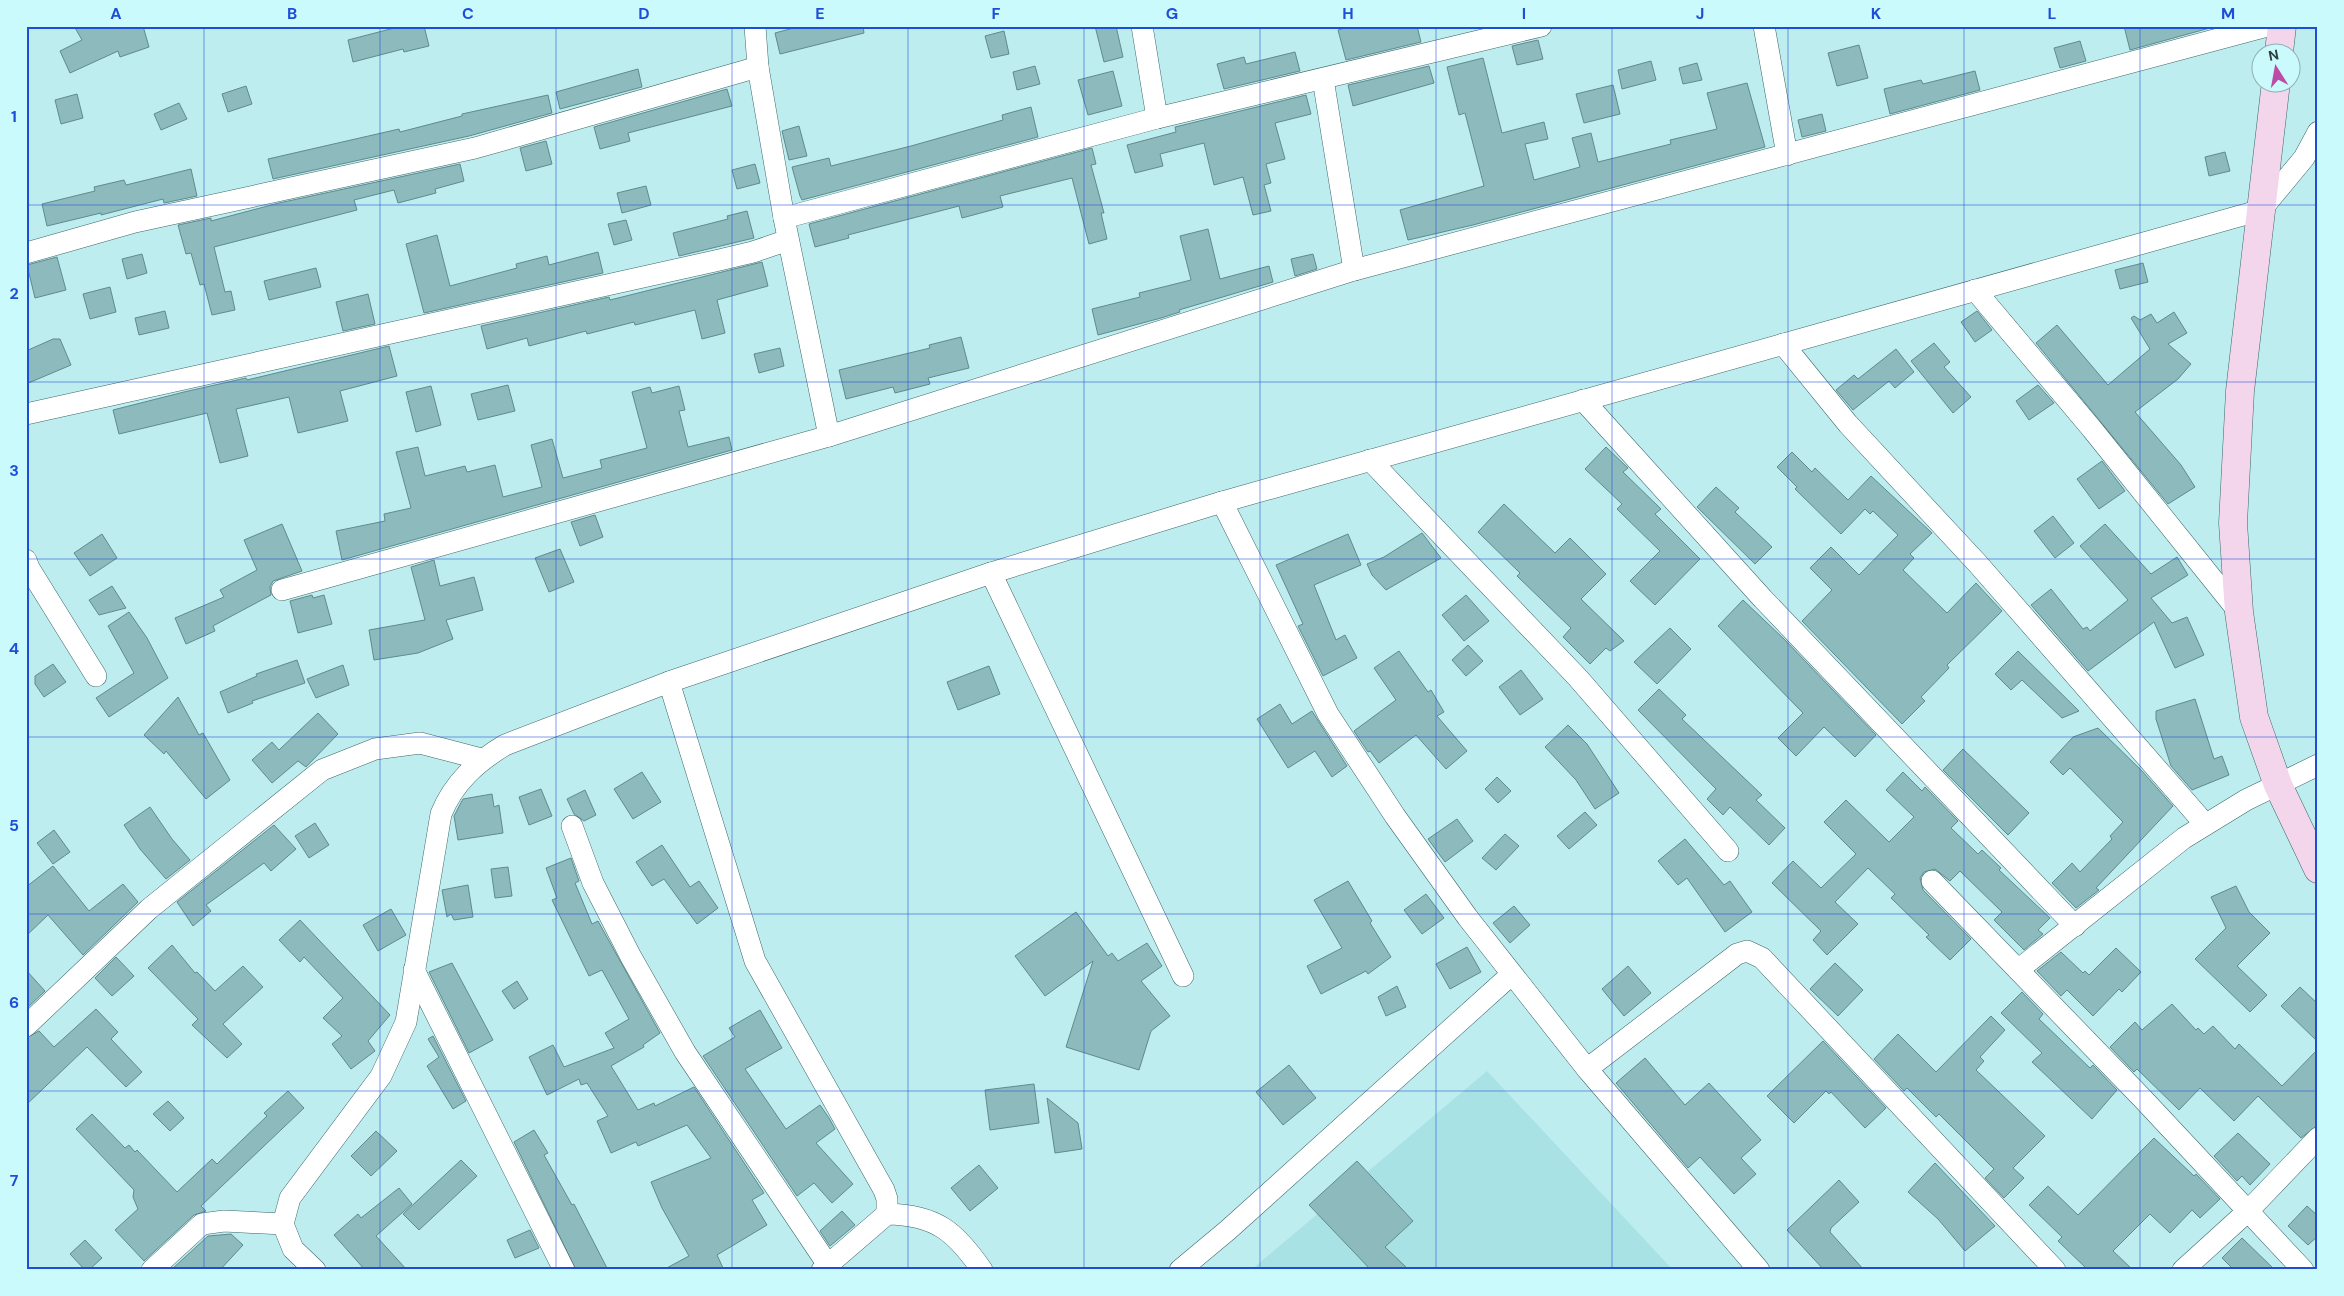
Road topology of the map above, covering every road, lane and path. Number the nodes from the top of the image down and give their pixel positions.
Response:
1 (1142, 26) edge
2 (1541, 26) edge
3 (1764, 26) edge
4 (2267, 26) edge
5 (2282, 26) edge
6 (759, 27) edge
7 (2280, 42) edge
8 (758, 67) junction
9 (1323, 78) junction
10 (2275, 92) edge
11 (1157, 118) junction
12 (2318, 132) edge
13 (1786, 155) junction
14 (2260, 210) junction
15 (784, 218) junction
16 (788, 240) junction
17 (26, 253) edge
18 (1354, 270) junction
19 (1975, 290) junction
20 (1783, 344) junction
21 (1583, 400) junction
22 (26, 414) edge
23 (829, 436) junction
24 (1370, 460) junction
25 (1222, 502) junction
26 (26, 560) edge
27 (991, 573) junction
28 (282, 590) dead end
29 (2239, 612) junction
30 (96, 676) dead end
31 (669, 682) junction
32 (481, 760) junction
33 (2318, 764) edge
34 (2278, 785) junction
35 (2205, 824) junction
36 (572, 826) dead end
37 (1728, 851) dead end
38 (2318, 869) edge
39 (1932, 882) dead end
40 (2075, 926) junction
41 (414, 970) junction
42 (2018, 970) junction
43 (1512, 974) junction
44 (1183, 976) dead end
45 (26, 1026) edge
46 (1587, 1069) junction
47 (2318, 1138) edge
48 (2248, 1211) junction
49 (887, 1214) junction
50 (284, 1224) junction
51 (825, 1268) edge
52 (152, 1270) edge
53 (316, 1270) edge
54 (564, 1270) edge
55 (982, 1270) edge
56 (1180, 1270) edge
57 (1759, 1270) edge
58 (2055, 1270) edge
59 (2183, 1270) edge
60 (2303, 1270) edge

1 - 11 street
2 - 9 street
3 - 13 street
4 - 13 street
5 - 7 main road
6 - 8 street
8 - 15 street
8 - 17 street
9 - 11 street
9 - 18 street
10 - 14 main road
11 - 15 street
12 - 14 street
13 - 18 street
14 - 19 street
14 - 29 main road
15 - 16 street
16 - 22 street
16 - 23 street
18 - 23 street
19 - 20 street
19 - 29 street
20 - 21 street
20 - 35 street
21 - 24 street
21 - 40 street
23 - 28 street
24 - 25 street
24 - 37 street
25 - 27 street
25 - 43 street
26 - 30 street
27 - 31 street
27 - 44 street
29 - 34 main road
31 - 32 street
31 - 49 street
32 - 41 street
32 - 45 street
33 - 34 street
34 - 35 street
34 - 38 main road
35 - 40 street
36 - 51 street
39 - 42 street
40 - 42 street
41 - 50 street
41 - 54 street
42 - 48 street
43 - 46 street
43 - 56 street
46 - 57 street
46 - 58 street
47 - 48 street
48 - 59 street
48 - 60 street
49 - 51 street
49 - 55 street
50 - 52 street
50 - 53 street

